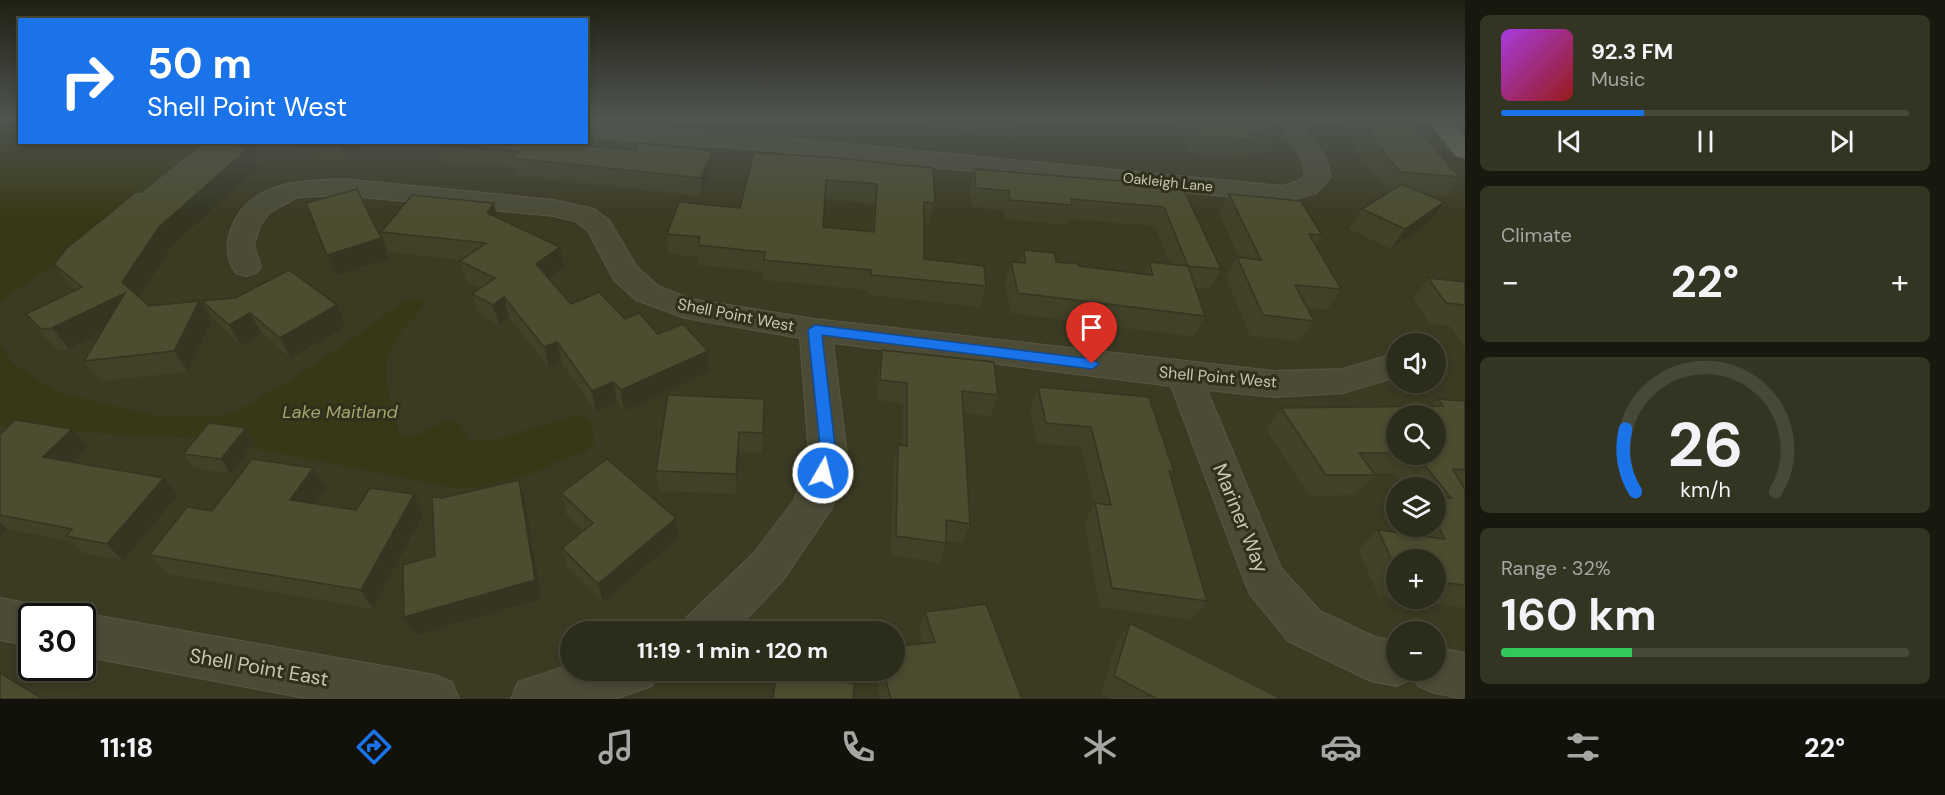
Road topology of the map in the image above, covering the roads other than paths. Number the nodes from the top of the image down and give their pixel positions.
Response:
1 (842, 151) edge
2 (1308, 151) edge
3 (246, 267) dead end
4 (815, 330) junction
5 (1386, 368) edge
6 (1184, 375) junction
7 (0, 619) edge
8 (714, 621) edge
9 (18, 622) edge
10 (96, 637) edge
11 (1386, 661) edge
12 (1446, 672) edge
13 (1465, 676) edge
14 (597, 681) edge
15 (435, 699) edge
16 (535, 699) edge

1 - 2 street, Oakleigh Lane
3 - 4 street, Shell Point West
4 - 6 street, Shell Point West
4 - 8 street
5 - 6 street, Shell Point West
6 - 11 street, Mariner Way
7 - 9 street
10 - 15 street, Shell Point East
12 - 13 street
14 - 16 street

